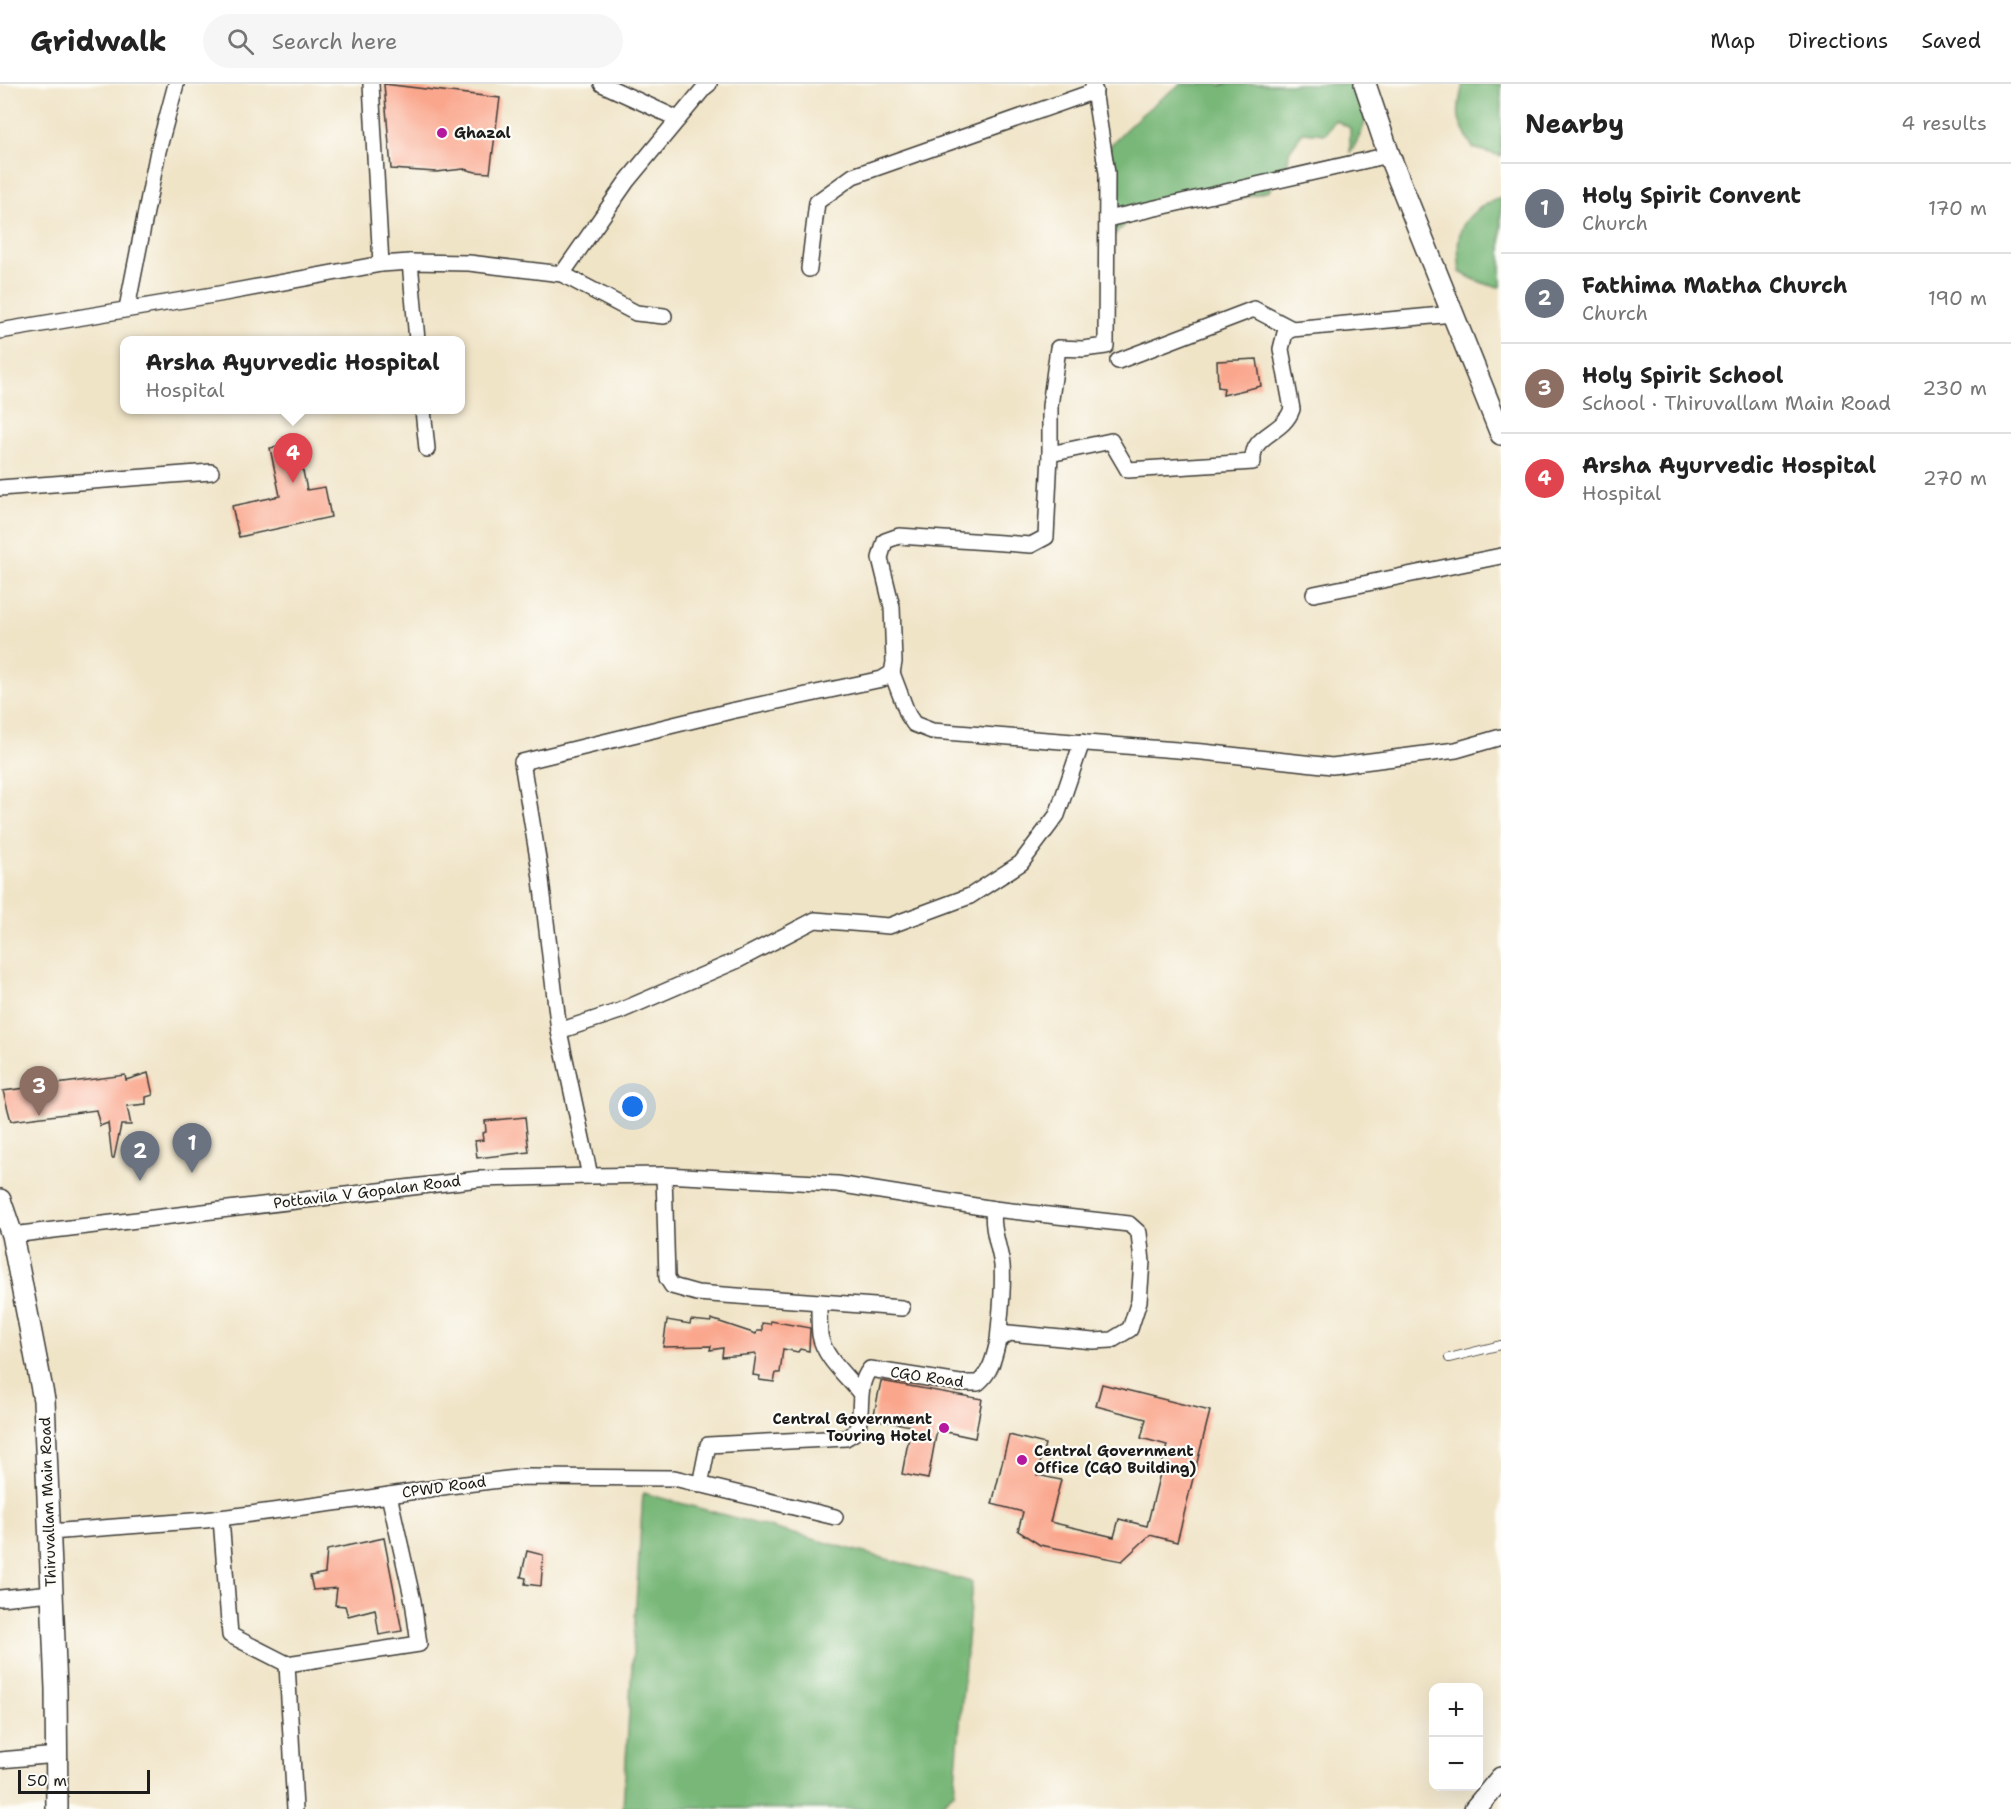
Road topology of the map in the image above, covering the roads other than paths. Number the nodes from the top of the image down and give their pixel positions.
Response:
1 (176, 84) edge
2 (371, 84) edge
3 (602, 84) edge
4 (709, 84) edge
5 (1365, 84) edge
6 (1094, 88) edge
7 (678, 119) junction
8 (1389, 154) junction
9 (1107, 219) junction
10 (410, 262) junction
11 (381, 264) junction
12 (809, 269) dead end
13 (562, 274) junction
14 (127, 309) junction
15 (1453, 314) junction
16 (664, 316) dead end
17 (1292, 329) junction
18 (0, 331) edge
19 (417, 336) edge
20 (1118, 361) dead end
21 (423, 414) edge
22 (1501, 434) edge
23 (427, 449) dead end
24 (1050, 454) junction
25 (212, 472) dead end
26 (0, 488) edge
27 (1501, 556) edge
28 (1314, 594) dead end
29 (892, 673) junction
30 (1501, 737) edge
31 (1082, 742) junction
32 (559, 1031) junction
33 (664, 1175) junction
34 (590, 1176) junction
35 (0, 1200) edge
36 (994, 1209) junction
37 (12, 1235) junction
38 (819, 1302) junction
39 (903, 1308) dead end
40 (998, 1341) junction
41 (1501, 1344) edge
42 (1449, 1358) dead end
43 (860, 1393) junction
44 (700, 1485) junction
45 (389, 1495) junction
46 (835, 1517) dead end
47 (220, 1518) junction
48 (50, 1532) junction
49 (52, 1593) junction
50 (0, 1598) edge
51 (287, 1664) junction
52 (57, 1755) junction
53 (0, 1760) edge
54 (1501, 1778) edge
55 (57, 1809) edge
56 (295, 1809) edge
57 (1475, 1809) edge

1 - 14 street
2 - 11 street
3 - 7 street
4 - 7 street
5 - 8 main road
6 - 9 street
6 - 12 street
7 - 13 street
8 - 9 street
8 - 15 main road
9 - 24 street
10 - 11 street
10 - 13 street
10 - 19 street
11 - 14 street
13 - 16 street
14 - 18 street
15 - 17 street
15 - 22 main road
17 - 20 street
17 - 24 street
21 - 23 street
24 - 29 street
25 - 26 street
27 - 28 street
29 - 31 street
29 - 32 street
30 - 31 street
31 - 32 street
32 - 34 street
33 - 34 street, Pottavila V Gopalan Road
33 - 36 street, Pottavila V Gopalan Road
33 - 38 street
34 - 37 street, Pottavila V Gopalan Road
35 - 37 main road, Thiruvallam Main Road
36 - 40 street
36 - 40 street, Pottavila V Gopalan Road
37 - 48 main road, Thiruvallam Main Road
38 - 39 street
38 - 43 street
40 - 43 street, CGO Road
41 - 42 lane
43 - 44 street, CGO Road
44 - 45 street, CPWD Road
44 - 46 street, CPWD Road
45 - 47 street, CPWD Road
45 - 51 street
47 - 48 street, CPWD Road
47 - 51 street
48 - 49 main road, Thiruvallam Main Road
49 - 50 street
49 - 52 main road, Thiruvallam Main Road
51 - 56 street
52 - 53 street
52 - 55 main road, Thiruvallam Main Road
54 - 57 main road

